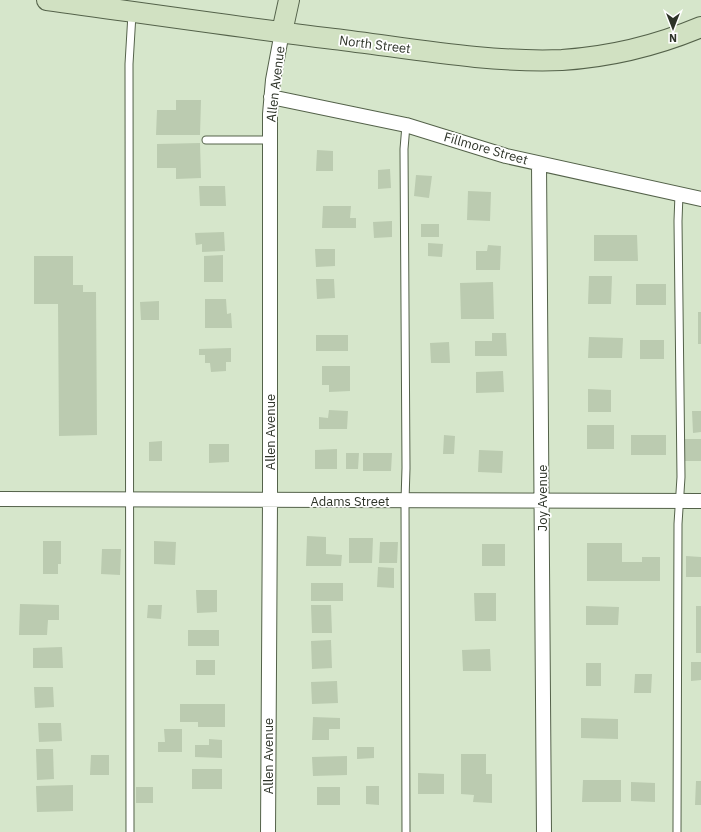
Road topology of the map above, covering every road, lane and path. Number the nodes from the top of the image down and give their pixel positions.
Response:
1 (47, 0) edge
2 (289, 0) edge
3 (132, 12) junction
4 (701, 27) edge
5 (282, 32) junction
6 (271, 97) junction
7 (406, 125) junction
8 (206, 140) dead end
9 (269, 140) junction
10 (539, 164) junction
11 (679, 194) junction
12 (701, 199) edge
13 (0, 499) edge
14 (130, 500) junction
15 (270, 501) junction
16 (405, 501) junction
17 (542, 501) junction
18 (680, 501) junction
19 (701, 501) edge
20 (130, 832) edge
21 (268, 832) edge
22 (406, 832) edge
23 (544, 832) edge
24 (677, 832) edge

1 - 3 main road, North Street
2 - 5 main road
3 - 5 main road, North Street
3 - 14 lane
4 - 5 main road, North Street
5 - 6 street, Allen Avenue
6 - 7 street, Fillmore Street
6 - 9 street, Allen Avenue
7 - 10 street, Fillmore Street
7 - 16 lane
8 - 9 lane
9 - 15 street, Allen Avenue
10 - 11 street, Fillmore Street
10 - 17 street, Joy Avenue
11 - 12 street, Fillmore Street
11 - 18 lane
13 - 14 street, Adams Street
14 - 15 street, Adams Street
14 - 20 lane
15 - 16 street, Adams Street
15 - 21 street, Allen Avenue
16 - 17 street, Adams Street
16 - 22 lane
17 - 18 street, Adams Street
17 - 23 street, Joy Avenue
18 - 19 street, Adams Street
18 - 24 lane

